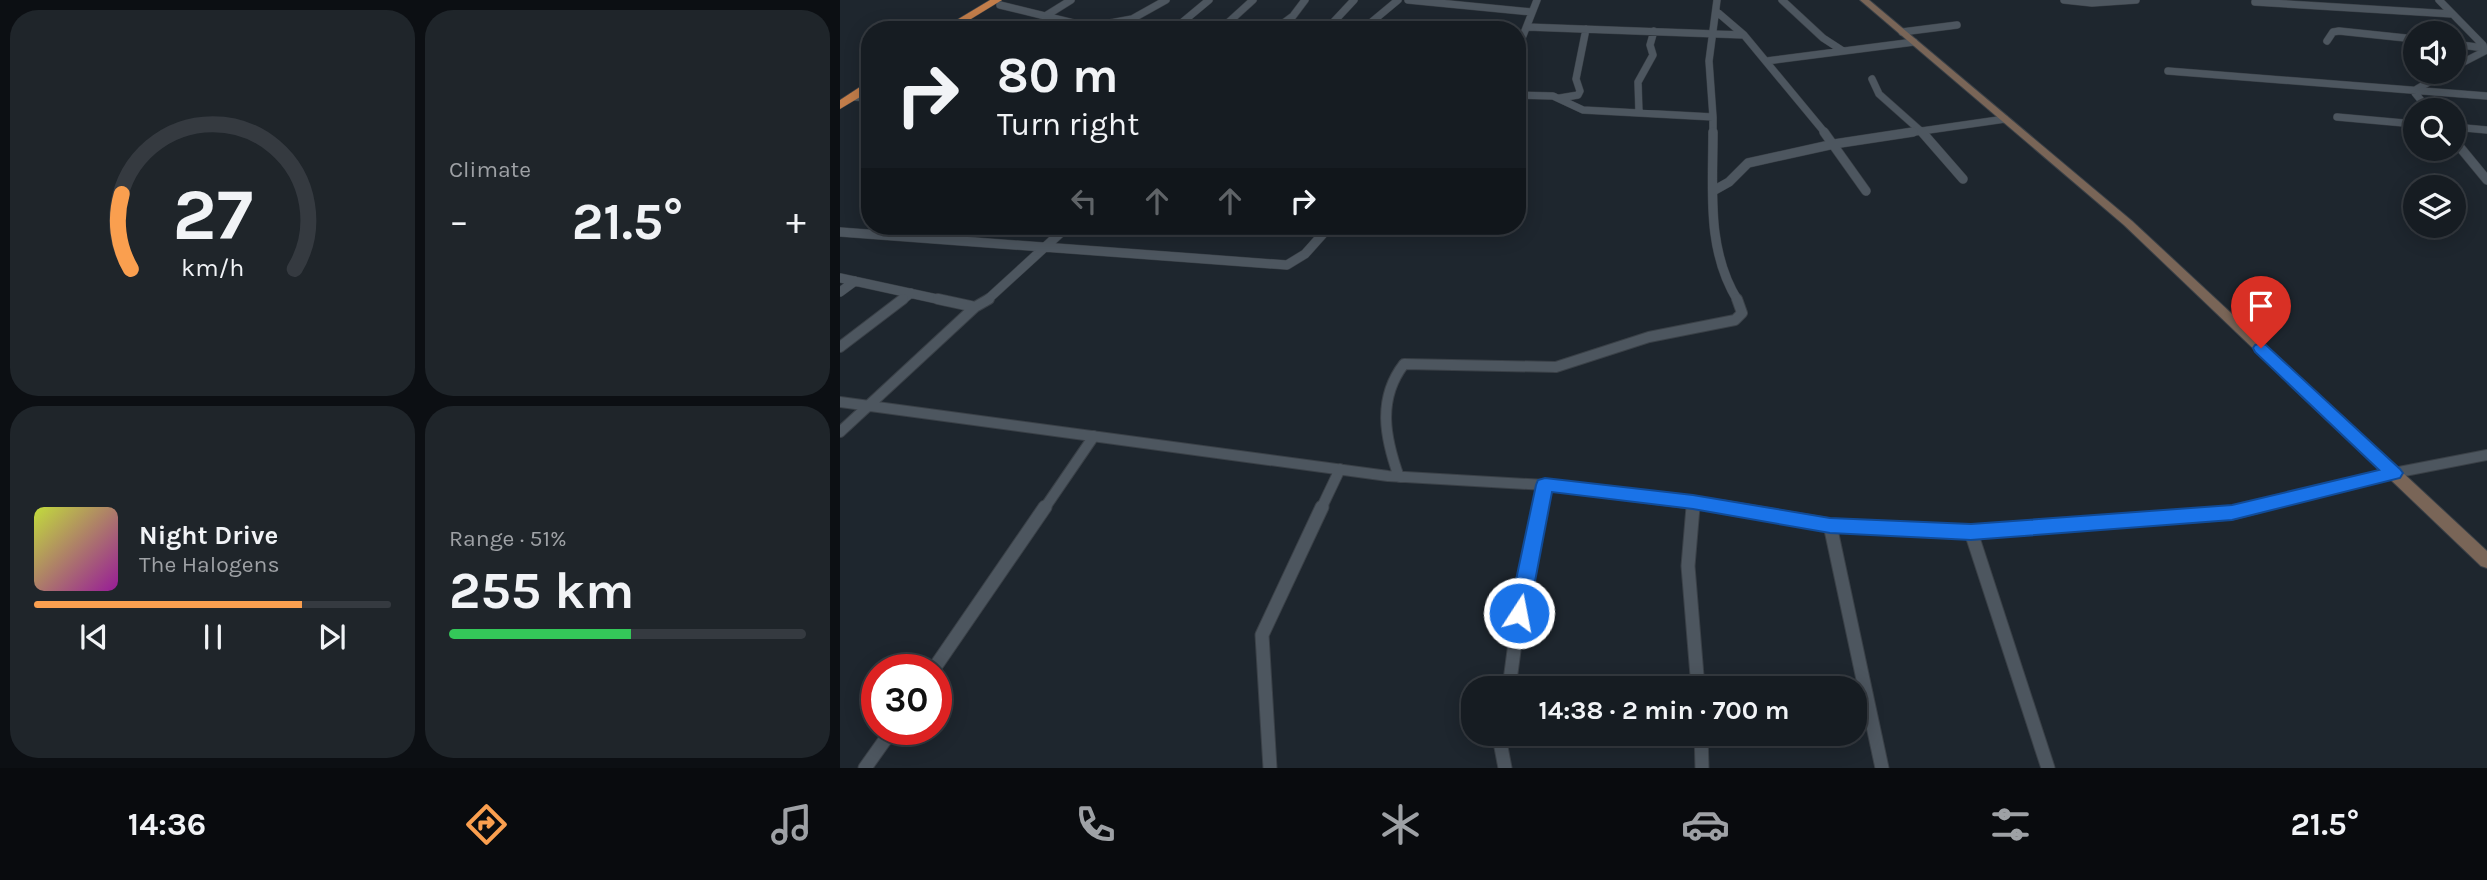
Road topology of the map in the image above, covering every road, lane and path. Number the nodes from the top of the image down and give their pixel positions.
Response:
1 (1071, 0) edge
2 (1166, 0) edge
3 (1209, 0) edge
4 (1253, 0) edge
5 (1305, 0) edge
6 (1354, 0) edge
7 (1398, 0) edge
8 (1408, 0) edge
9 (1537, 0) edge
10 (1717, 0) edge
11 (1782, 0) edge
12 (1864, 0) edge
13 (2064, 0) edge
14 (2136, 0) edge
15 (2439, 0) edge
16 (1002, 2) edge
17 (1443, 2) edge
18 (2255, 2) edge
19 (2303, 6) junction
20 (2374, 9) junction
21 (2410, 11) junction
22 (1532, 12) junction
23 (1716, 12) junction
24 (2316, 13) dead end
25 (2452, 14) junction
26 (1047, 15) junction
27 (2387, 18) dead end
28 (2404, 19) dead end
29 (963, 21) edge
30 (974, 21) edge
31 (1069, 21) edge
32 (1131, 21) edge
33 (1184, 21) edge
34 (1230, 21) edge
35 (1286, 21) edge
36 (1334, 21) edge
37 (1373, 21) edge
38 (1957, 25) dead end
39 (1527, 27) joint
40 (1586, 29) junction
41 (1654, 31) junction
42 (1902, 32) junction
43 (1714, 33) junction
44 (1744, 35) junction
45 (2374, 35) junction
46 (2403, 37) edge
47 (2327, 41) dead end
48 (1914, 42) junction
49 (2371, 44) dead end
50 (2466, 46) edge
51 (2484, 48) junction
52 (1843, 51) junction
53 (1767, 61) junction
54 (2466, 61) edge
55 (2168, 71) dead end
56 (1872, 79) dead end
57 (861, 84) edge
58 (2426, 84) edge
59 (2416, 90) junction
60 (846, 96) edge
61 (1526, 96) edge
62 (2487, 96) edge
63 (1560, 98) junction
64 (2419, 98) edge
65 (840, 105) edge
66 (1639, 113) junction
67 (1713, 117) junction
68 (2337, 117) dead end
69 (2005, 119) junction
70 (2403, 123) edge
71 (2466, 128) edge
72 (2487, 130) edge
73 (1921, 131) junction
74 (1834, 144) junction
75 (2466, 155) edge
76 (2472, 163) junction
77 (2487, 164) edge
78 (1963, 179) dead end
79 (2487, 180) edge
80 (1713, 191) junction
81 (1866, 191) dead end
82 (840, 232) edge
83 (861, 234) edge
84 (879, 235) edge
85 (1059, 235) edge
86 (1322, 235) edge
87 (1047, 248) junction
88 (840, 278) edge
89 (855, 281) junction
90 (840, 292) edge
91 (911, 293) junction
92 (975, 307) junction
93 (840, 347) edge
94 (840, 402) edge
95 (867, 405) junction
96 (840, 432) edge
97 (1094, 436) junction
98 (2487, 455) edge
99 (1340, 469) junction
100 (2394, 473) junction
101 (1399, 477) junction
102 (1545, 485) junction
103 (1693, 502) junction
104 (1830, 525) junction
105 (1971, 532) junction
106 (2487, 561) edge
107 (944, 654) edge
108 (1511, 676) edge
109 (1697, 676) edge
110 (881, 745) edge
111 (1501, 746) edge
112 (1701, 746) edge
113 (865, 768) edge
114 (1270, 768) edge
115 (1505, 768) edge
116 (1702, 768) edge
117 (1882, 768) edge
118 (2048, 768) edge

1 - 26 street
2 - 32 street
3 - 33 street
4 - 34 street
5 - 35 street
6 - 36 street
7 - 37 street
8 - 17 street
9 - 22 street
10 - 23 street
11 - 52 street
12 - 42 main road
13 - 14 street
15 - 25 street
16 - 26 street
16 - 29 highway
16 - 30 highway
17 - 22 street
18 - 19 street
19 - 20 street
19 - 24 street
20 - 21 street
20 - 27 street
21 - 25 street
21 - 28 street
22 - 39 street
23 - 43 street
23 - 44 street
25 - 51 street
26 - 31 street
38 - 42 street
39 - 40 street
40 - 41 street
40 - 63 street
41 - 43 street
41 - 66 street
42 - 48 main road
43 - 44 street
43 - 67 street
44 - 53 street
45 - 46 street
45 - 47 street
45 - 49 street
48 - 52 street
48 - 69 main road
50 - 51 street
51 - 54 street
52 - 53 street
53 - 74 street
55 - 59 street
56 - 73 street
57 - 60 highway
58 - 59 street
59 - 62 street
59 - 64 street
60 - 65 highway
61 - 63 street
63 - 66 street
66 - 67 street
67 - 80 street
68 - 70 street
69 - 73 street
69 - 100 main road
71 - 72 street
73 - 74 street
73 - 78 street
74 - 80 street
74 - 81 street
75 - 76 street
76 - 77 street
76 - 79 street
80 - 101 street
82 - 83 street
84 - 87 street
85 - 87 street
86 - 87 street
87 - 92 street
88 - 89 street
89 - 90 street
89 - 91 street
91 - 92 street
91 - 93 street
92 - 95 street
94 - 95 street
95 - 96 street
95 - 97 street
97 - 99 street
97 - 107 street
98 - 100 street
99 - 101 street
99 - 114 street
100 - 105 street
100 - 106 main road
101 - 102 street
102 - 103 street
102 - 108 street
103 - 104 street
103 - 109 street
104 - 105 street
104 - 117 street
105 - 118 street
110 - 113 street
111 - 115 street
112 - 116 street

